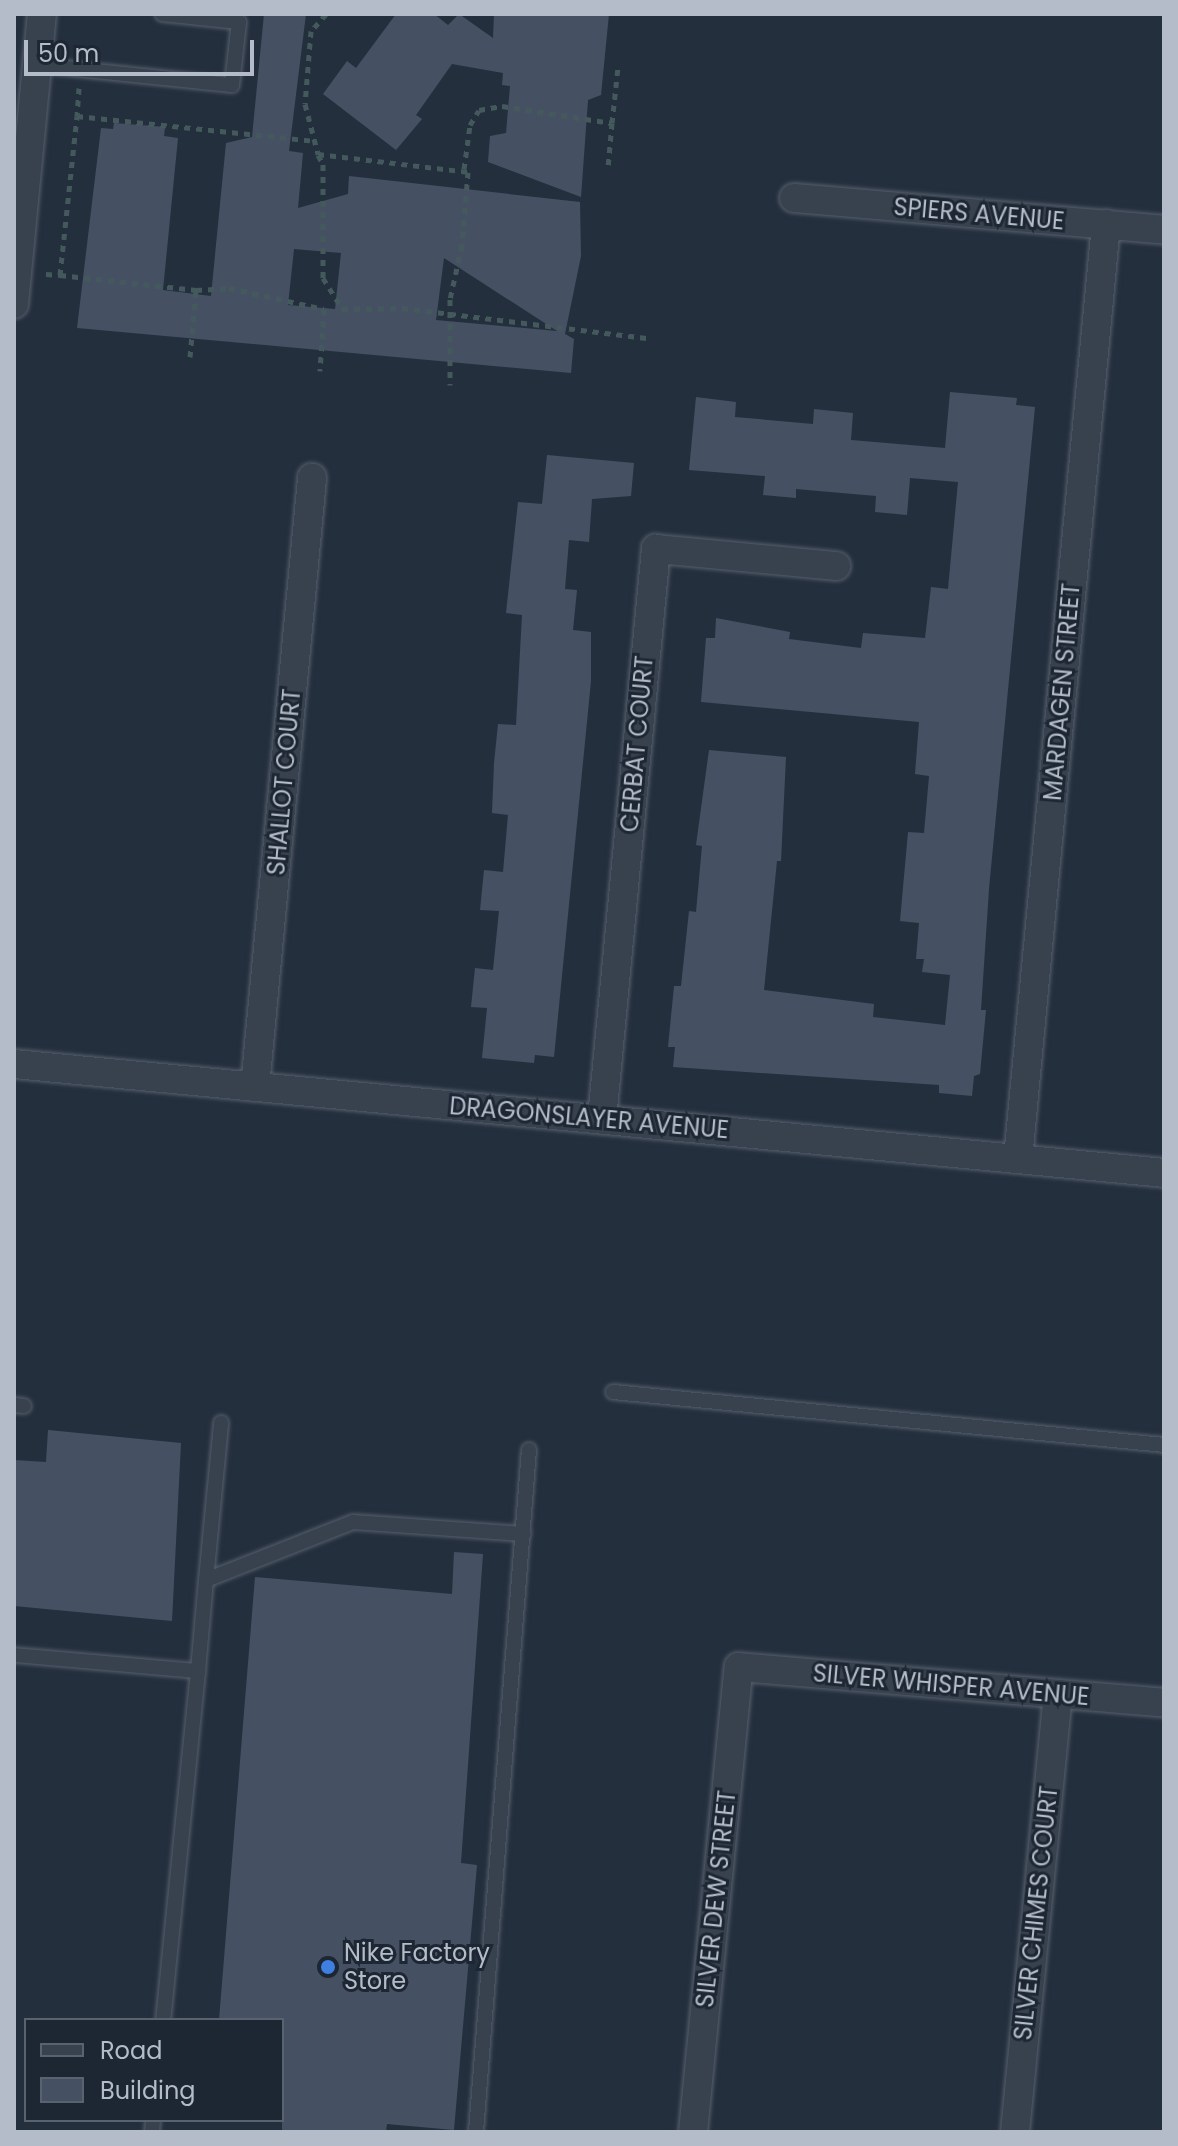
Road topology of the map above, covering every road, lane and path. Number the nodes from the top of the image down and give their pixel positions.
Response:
1 (42, 14) edge
2 (162, 14) edge
3 (326, 14) edge
4 (37, 65) junction
5 (618, 67) dead end
6 (80, 69) junction
7 (77, 116) junction
8 (612, 123) junction
9 (314, 141) junction
10 (318, 154) junction
11 (608, 168) dead end
12 (464, 169) junction
13 (794, 198) dead end
14 (1106, 224) junction
15 (1164, 230) edge
16 (17, 272) junction
17 (60, 275) junction
18 (196, 290) junction
19 (14, 304) edge
20 (339, 305) junction
21 (324, 309) junction
22 (449, 315) junction
23 (646, 338) dead end
24 (190, 357) dead end
25 (320, 371) dead end
26 (450, 385) dead end
27 (312, 478) dead end
28 (836, 566) dead end
29 (14, 1064) edge
30 (255, 1087) junction
31 (602, 1119) junction
32 (1018, 1159) junction
33 (1164, 1173) edge
34 (613, 1392) dead end
35 (221, 1423) dead end
36 (1164, 1445) edge
37 (529, 1450) dead end
38 (524, 1534) junction
39 (206, 1580) junction
40 (14, 1655) edge
41 (739, 1667) joint
42 (198, 1671) junction
43 (1058, 1694) junction
44 (1164, 1703) edge
45 (163, 2018) edge
46 (476, 2132) edge
47 (693, 2132) edge
48 (1015, 2132) edge

1 - 4 street
2 - 6 lane
3 - 9 path
4 - 6 lane
4 - 16 street
5 - 8 path
6 - 7 path
7 - 9 path
7 - 17 path
8 - 11 path
8 - 12 path
9 - 10 path
10 - 12 path
10 - 20 path
12 - 22 path
13 - 14 street, SPIERS AVENUE
14 - 15 street, SPIERS AVENUE
14 - 32 street, MARDAGEN STREET
16 - 17 path
16 - 19 street
17 - 18 path
18 - 21 path
18 - 24 path
20 - 21 path
20 - 22 path
21 - 25 path
22 - 23 path
22 - 26 path
27 - 30 street, SHALLOT COURT
28 - 31 street, CERBAT COURT
29 - 30 street, DRAGONSLAYER AVENUE
30 - 31 street, DRAGONSLAYER AVENUE
31 - 32 street, DRAGONSLAYER AVENUE
32 - 33 street, DRAGONSLAYER AVENUE
34 - 36 lane
35 - 39 lane
37 - 38 lane
38 - 39 lane
38 - 46 lane
39 - 42 lane
40 - 42 lane
41 - 43 street, SILVER WHISPER AVENUE
41 - 47 street, SILVER DEW STREET
42 - 45 lane
43 - 44 street, SILVER WHISPER AVENUE
43 - 48 street, SILVER CHIMES COURT

